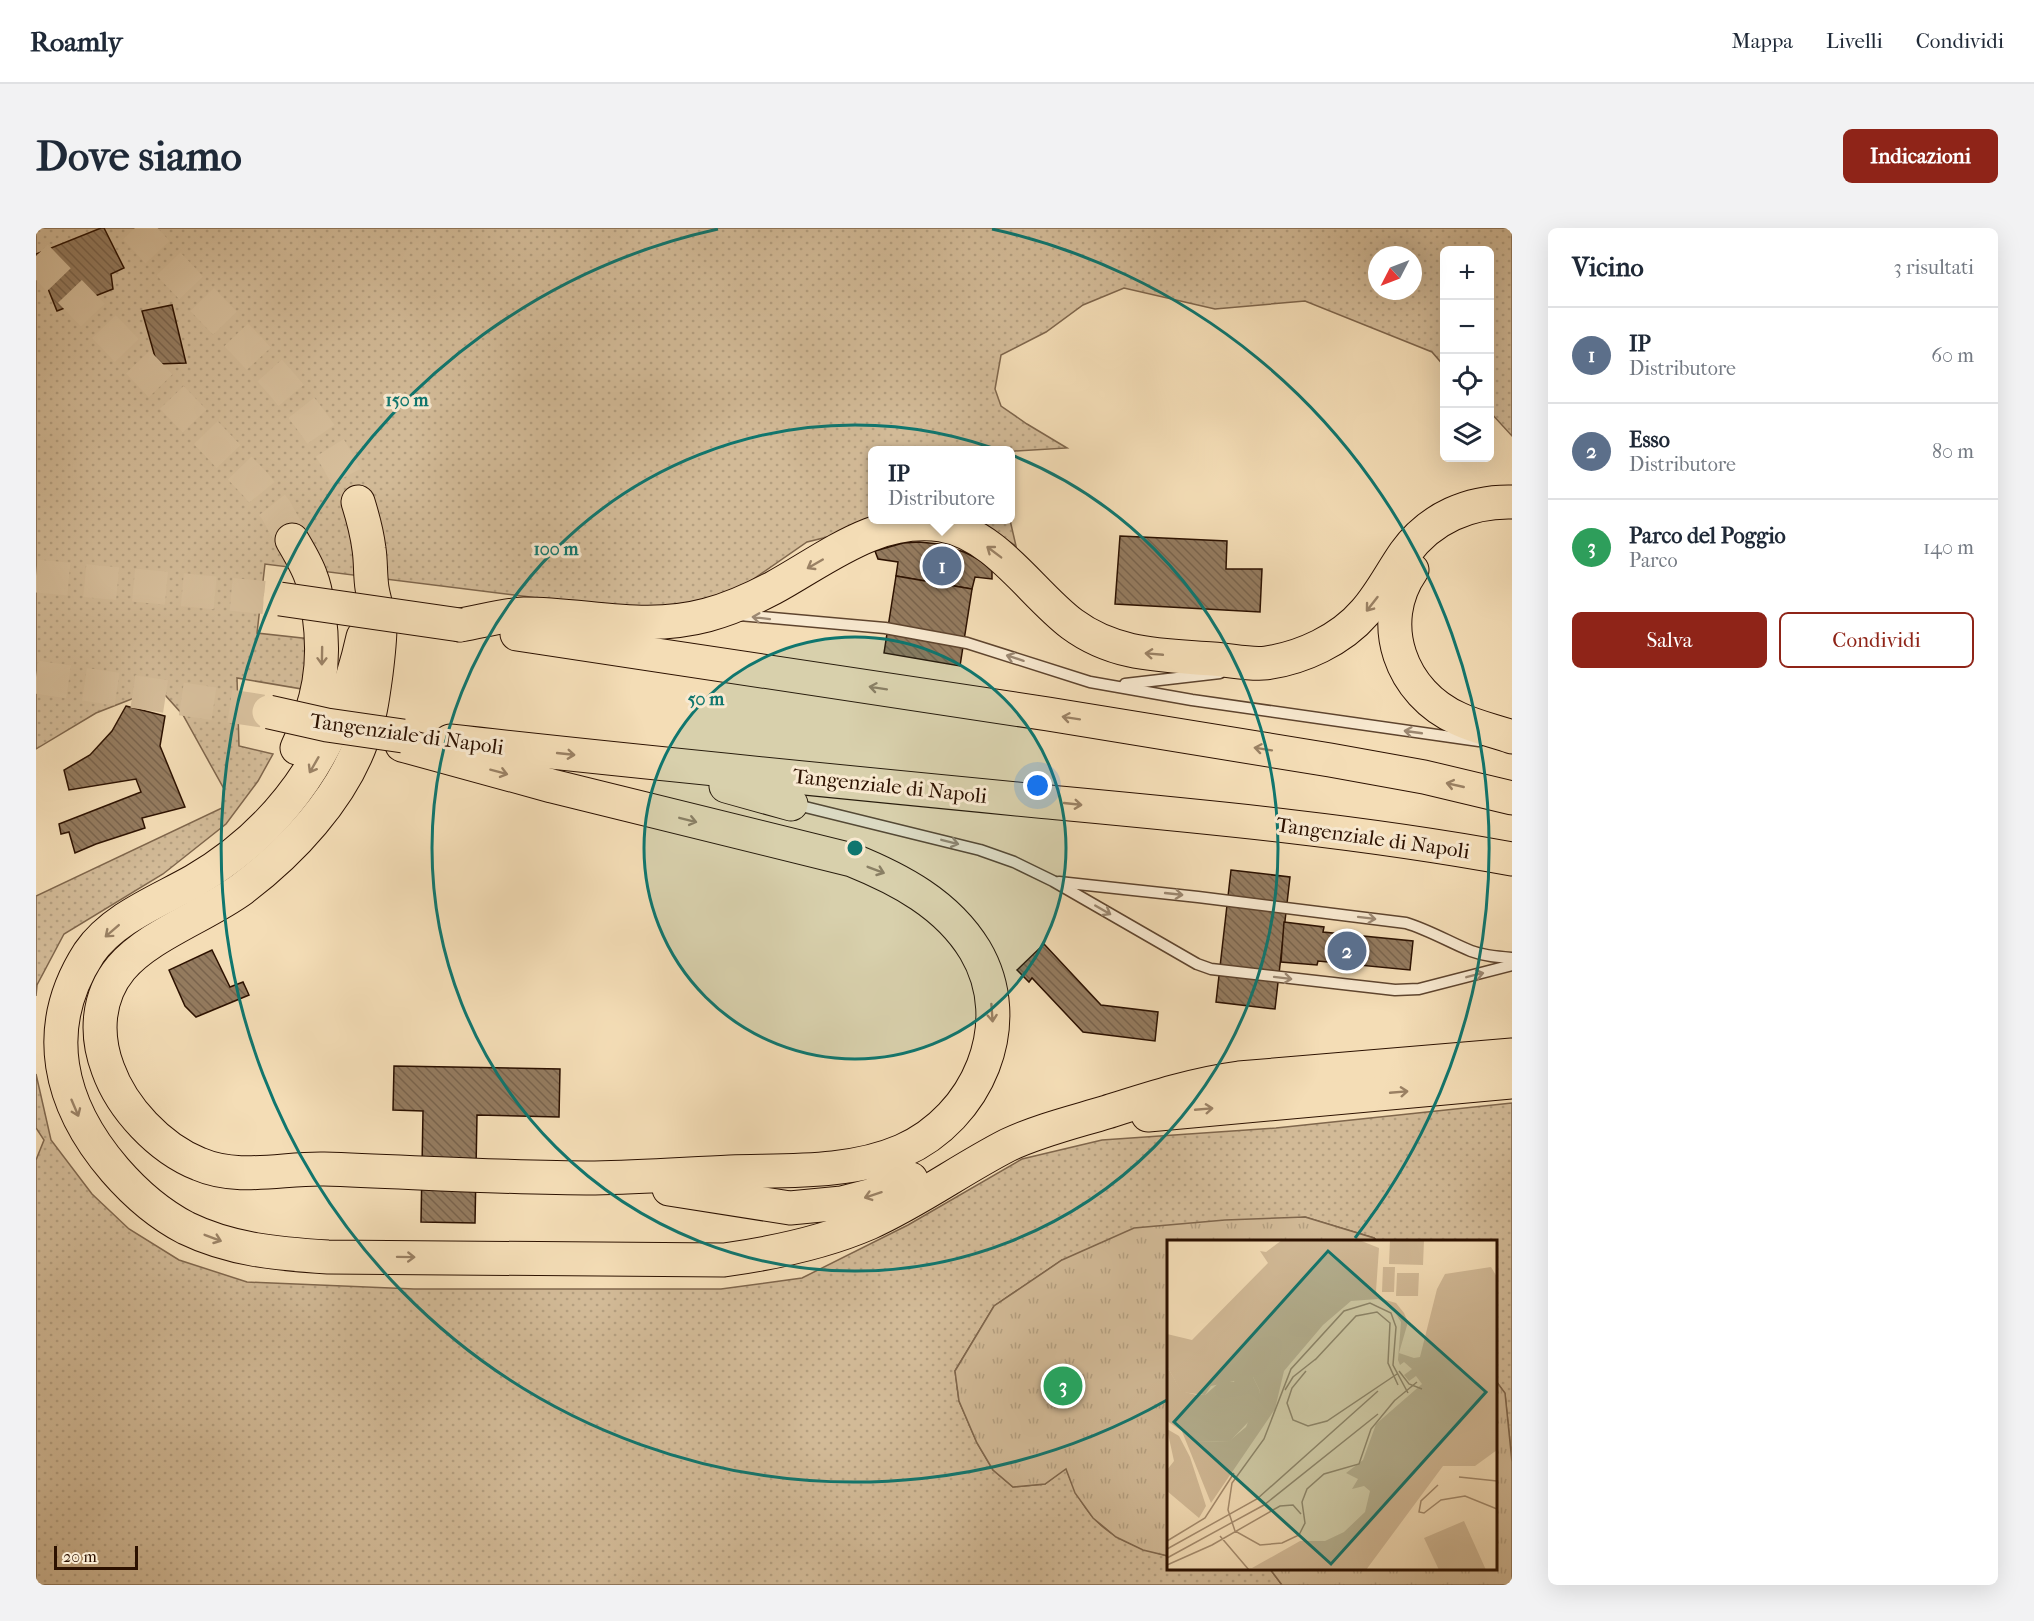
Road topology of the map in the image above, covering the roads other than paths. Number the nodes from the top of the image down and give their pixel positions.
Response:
1 (1512, 501) edge
2 (358, 502) tunnel mouth
3 (1512, 520) edge
4 (292, 540) tunnel mouth
5 (372, 591) junction
6 (280, 599) tunnel mouth
7 (704, 616) junction
8 (460, 625) junction
9 (1264, 663) junction
10 (1113, 685) junction
11 (269, 712) tunnel mouth
12 (403, 741) junction
13 (1504, 743) edge
14 (634, 762) junction
15 (1512, 798) edge
16 (791, 804) joint
17 (1512, 860) edge
18 (1053, 881) junction
19 (161, 900) junction
20 (1512, 958) edge
21 (1512, 965) edge
22 (1512, 1037) edge
23 (1512, 1055) edge
24 (1512, 1082) edge
25 (1042, 1131) junction
26 (595, 1178) junction

1 -> 9 highway
2 - 5 highway
3 - 13 highway
4 -> 19 highway
5 -> 19 highway
5 - 26 highway
6 - 8 highway, bridge
7 - 8 highway
9 -> 7 highway
10 -> 7 lane
15 -> 8 highway
9 - 10 lane
13 -> 10 lane
11 - 12 highway, Tangenziale di Napoli, bridge
12 -> 14 highway, Tangenziale di Napoli
12 -> 26 highway
14 - 16 highway
14 -> 17 highway, Tangenziale di Napoli
16 -> 18 lane
18 -> 20 lane
18 -> 21 lane
19 -> 25 highway
22 -> 26 highway
23 - 25 highway
25 -> 24 highway

